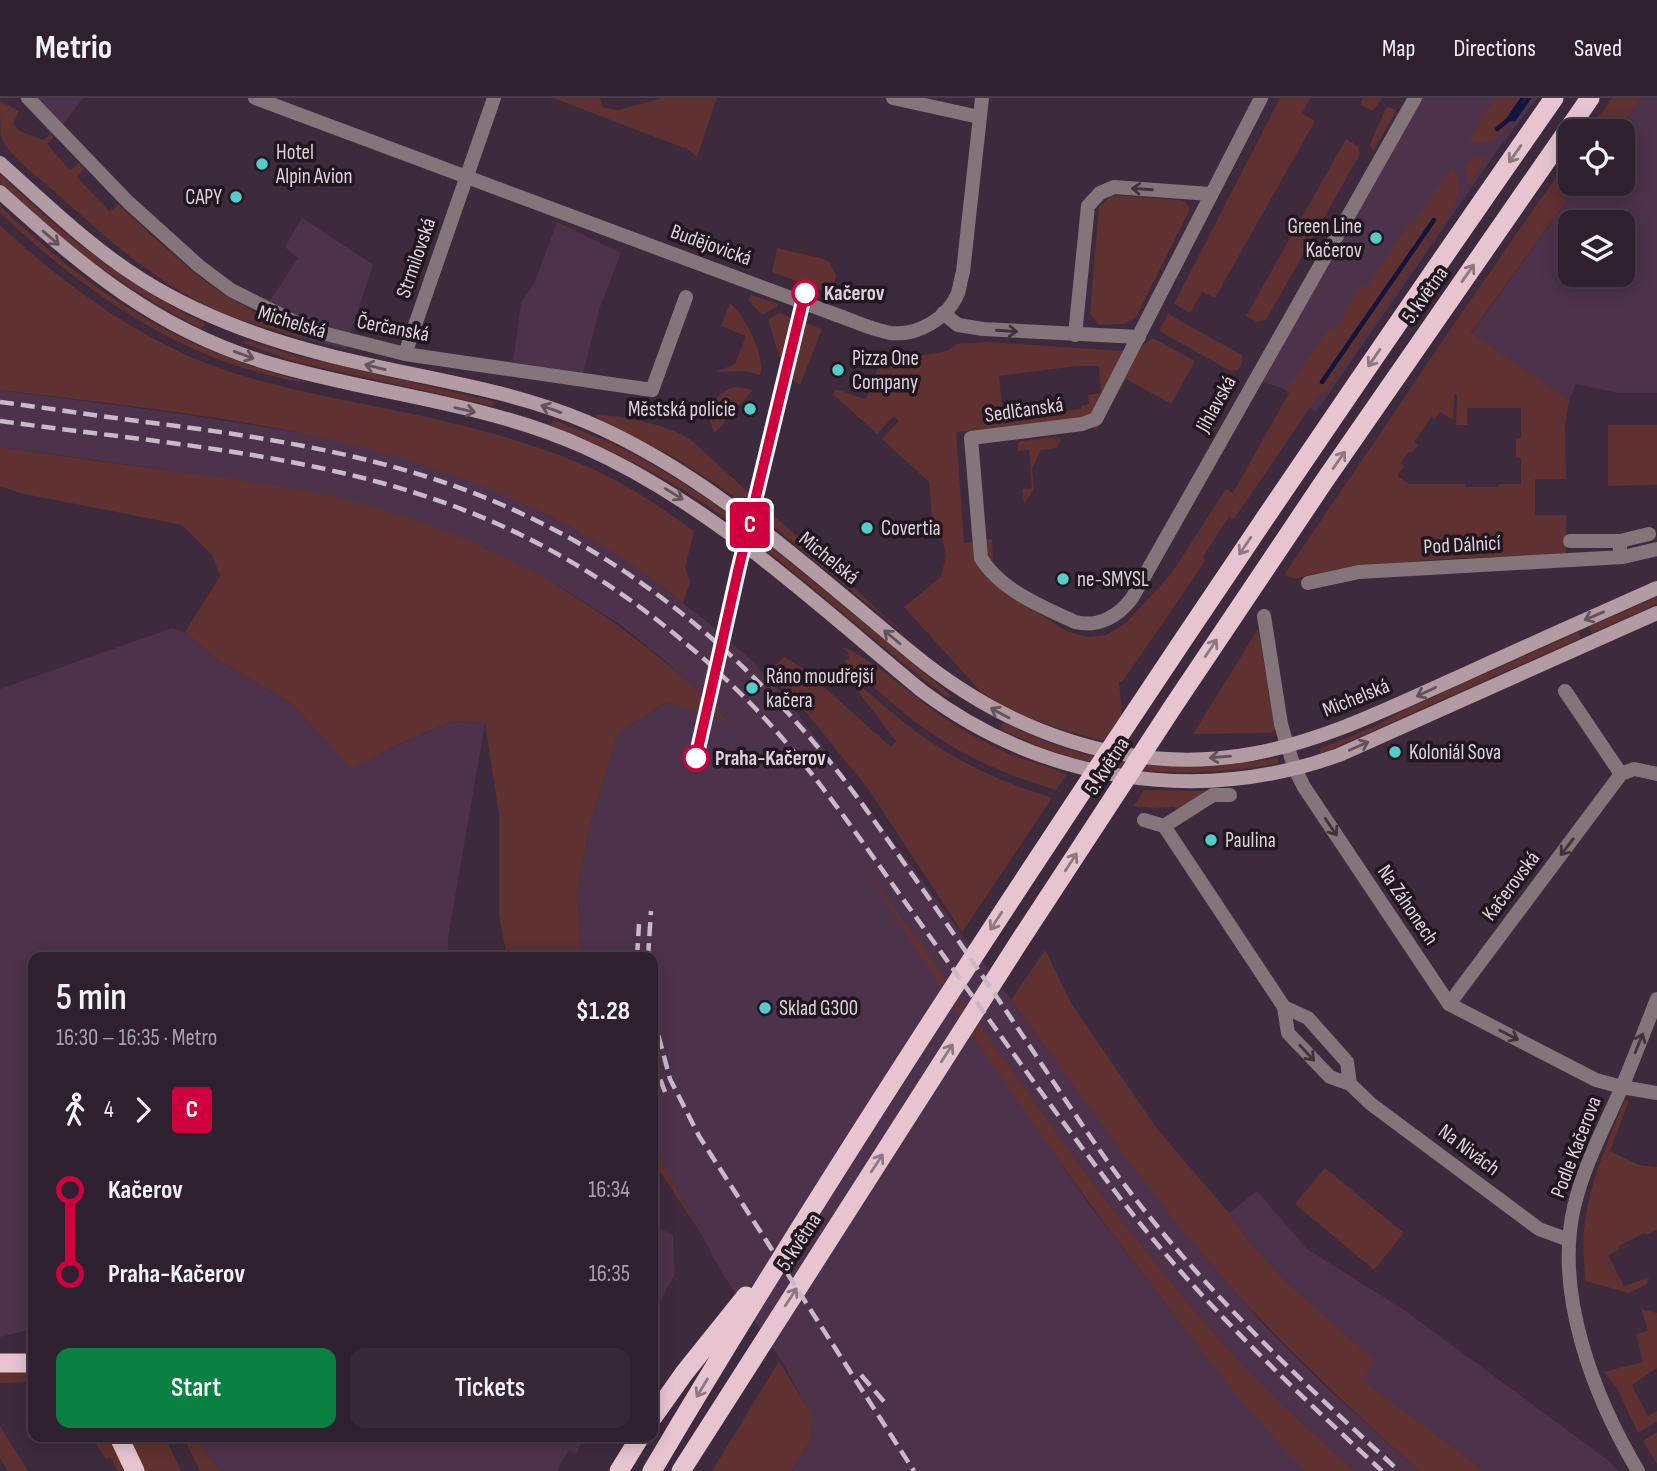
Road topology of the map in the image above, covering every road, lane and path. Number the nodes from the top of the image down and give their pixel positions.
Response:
1 (28, 98) edge
2 (255, 98) edge
3 (494, 98) edge
4 (893, 98) edge
5 (982, 98) edge
6 (1261, 98) edge
7 (1415, 98) edge
8 (1554, 98) edge
9 (1590, 98) edge
10 (979, 117) junction
11 (0, 163) edge
12 (466, 176) junction
13 (0, 192) edge
14 (1210, 194) junction
15 (686, 297) dead end
16 (943, 313) junction
17 (1075, 335) junction
18 (1139, 337) junction
19 (405, 354) junction
20 (1649, 534) dead end
21 (1570, 541) dead end
22 (1620, 541) junction
23 (1657, 549) edge
24 (1620, 557) junction
25 (999, 579) joint
26 (1308, 583) dead end
27 (1657, 588) edge
28 (1657, 613) edge
29 (1264, 616) dead end
30 (1565, 691) dead end
31 (1287, 745) junction
32 (1295, 769) junction
33 (1657, 774) edge
34 (1620, 775) junction
35 (1230, 795) dead end
36 (1144, 820) dead end
37 (1164, 826) junction
38 (1657, 999) edge
39 (1449, 1004) junction
40 (1284, 1007) junction
41 (1350, 1084) junction
42 (1622, 1087) junction
43 (1657, 1093) edge
44 (1569, 1240) junction
45 (733, 1323) junction
46 (0, 1363) edge
47 (28, 1363) edge
48 (658, 1411) edge
49 (708, 1426) junction
50 (121, 1442) edge
51 (637, 1442) edge
52 (135, 1471) edge
53 (619, 1471) edge
54 (652, 1471) edge
55 (681, 1471) edge
56 (688, 1471) edge
57 (1638, 1471) edge

1 - 19 street, Čerčanská
2 - 12 street, Budějovická
3 - 12 street, Strmilovská
4 - 10 street
5 - 10 street
6 - 14 street, Sedlčanská
7 - 25 street, Jihlavská
8 -> 45 highway, 5. května
49 -> 9 highway, 5. května
10 - 16 street
31 -> 11 main road, Michelská
12 - 16 street, Budějovická
12 - 19 street, Strmilovská
13 -> 32 main road, Michelská
14 -> 17 street
14 - 18 street, Sedlčanská
15 - 19 street, Čerčanská
16 -> 17 street
17 - 18 street
18 - 25 street, Sedlčanská
20 - 22 street
21 - 22 street
22 - 24 street
23 - 24 street, Pod Dálnicí
24 - 26 street, Pod Dálnicí
27 -> 31 main road, Michelská
32 -> 28 main road, Michelská
29 - 31 street, Na Záhonech
30 - 34 street
31 - 32 street, Na Záhonech
32 -> 39 street, Na Záhonech
33 - 34 street
34 -> 39 street, Kačerovská
35 - 37 street
36 - 37 street
37 - 40 street, Na Nivách
42 -> 38 street, Podle Kačerova
39 -> 42 street, Na Záhonech
40 - 41 street, Na Nivách
40 -> 41 street, Na Nivách
41 - 44 street, Na Nivách
42 - 43 street, Na Záhonech
42 - 44 street, Podle Kačerova
44 - 57 street, Podle Kačerova
45 - 48 highway
45 -> 54 highway
46 - 47 highway
49 - 55 highway, 5. května
49 - 56 highway
50 - 52 highway
51 - 53 highway

